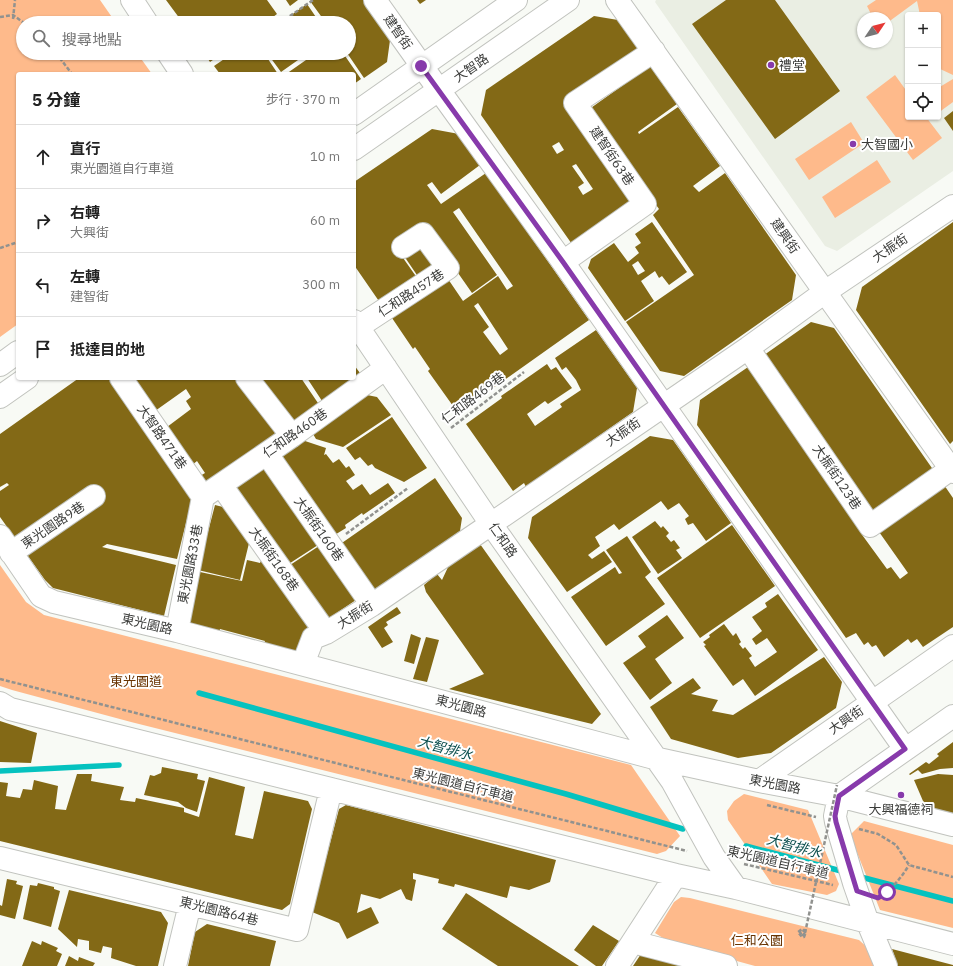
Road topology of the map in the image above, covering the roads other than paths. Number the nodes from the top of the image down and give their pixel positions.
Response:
1 (132, 0) edge
2 (376, 0) edge
3 (516, 0) edge
4 (568, 0) edge
5 (617, 0) edge
6 (142, 16) edge
7 (654, 51) junction
8 (173, 60) edge
9 (421, 66) junction
10 (181, 72) edge
11 (439, 90) junction
12 (356, 113) edge
13 (356, 148) edge
14 (953, 206) edge
15 (403, 247) dead end
16 (563, 262) junction
17 (825, 292) junction
18 (356, 324) edge
19 (748, 348) junction
20 (16, 353) edge
21 (0, 365) edge
22 (386, 368) junction
23 (24, 380) edge
24 (124, 380) edge
25 (249, 380) edge
26 (0, 397) edge
27 (663, 405) junction
28 (292, 436) junction
29 (267, 454) junction
30 (952, 471) edge
31 (212, 491) junction
32 (94, 496) dead end
33 (491, 524) junction
34 (6, 544) edge
35 (372, 605) junction
36 (177, 631) junction
37 (326, 633) junction
38 (953, 646) edge
39 (303, 664) junction
40 (872, 702) junction
41 (0, 703) edge
42 (953, 716) edge
43 (905, 749) junction
44 (654, 758) junction
45 (759, 781) junction
46 (331, 789) junction
47 (838, 791) junction
48 (953, 825) edge
49 (0, 858) edge
50 (676, 875) junction
51 (736, 888) junction
52 (190, 904) junction
53 (868, 923) junction
54 (633, 942) junction
55 (953, 944) edge
56 (175, 966) edge
57 (617, 966) edge
58 (726, 966) edge
59 (886, 966) edge

1 - 6 street
2 - 9 street, 建智街
3 - 9 street
4 - 11 street, 大智路
5 - 7 street, 建興街
7 - 16 street, 建智街63巷
7 - 17 street, 建興街
8 - 10 street
9 - 11 street, 建智街
9 - 12 street
11 - 13 street, 大智路
11 - 16 street, 建智街
14 - 17 street, 大振街
15 - 18 street, 仁和路457巷
16 - 27 street, 建智街
17 - 19 street, 大振街
17 - 30 street, 建興街
18 - 22 street, 仁和路
19 - 27 street, 大振街
19 - 30 street, 大振街123巷
20 - 21 street
22 - 28 street, 仁和路460巷
22 - 33 street, 仁和路
23 - 26 street
24 - 31 street, 大智路471巷
25 - 28 street
27 - 33 street, 大振街
27 - 40 street, 建智街
28 - 29 street, 仁和路460巷
29 - 31 street, 仁和路460巷
29 - 35 street, 大振街160巷
31 - 36 street, 東光園路33巷
31 - 37 street, 大振街168巷
32 - 34 street, 東光園路9巷
33 - 35 street, 大振街
33 - 44 street, 仁和路
34 - 36 street, 東光園路
35 - 37 street, 大振街
36 - 39 street, 東光園路
37 - 39 street, 大振街
38 - 40 street, 大興街
39 - 44 street, 東光園路
40 - 43 street, 建智街
40 - 45 street, 大興街
41 - 46 street
42 - 43 street
43 - 47 street
44 - 45 street, 東光園路
44 - 51 street, 仁和路
45 - 47 street, 東光園路
46 - 50 street
46 - 52 street, 東光園路64巷
47 - 48 street, 東光園路
47 - 53 street
49 - 52 street, 東光園路64巷
50 - 51 street
50 - 54 street
51 - 53 street
52 - 56 street
53 - 55 street
53 - 59 street
54 - 57 street
54 - 58 street

